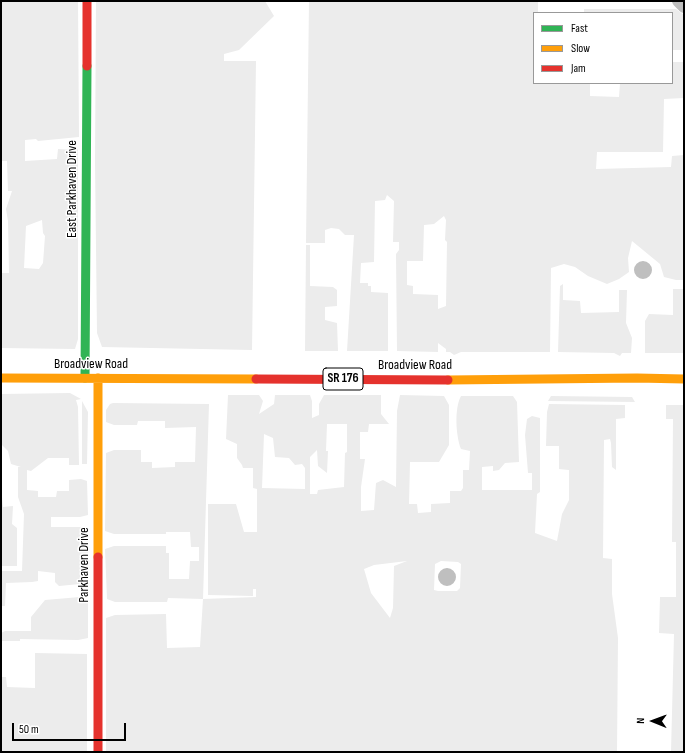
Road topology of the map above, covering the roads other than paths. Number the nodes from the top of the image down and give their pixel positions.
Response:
1 (87, 1) edge
2 (678, 1) edge
3 (684, 7) edge
4 (1, 378) edge
5 (85, 378) junction
6 (98, 378) junction
7 (684, 378) edge
8 (98, 752) edge

1 - 5 street, East Parkhaven Drive
2 - 3 street
4 - 5 street, Broadview Road / SR 176
5 - 6 street, Broadview Road / SR 176
6 - 7 street, Broadview Road / SR 176
6 - 8 street, Parkhaven Drive

